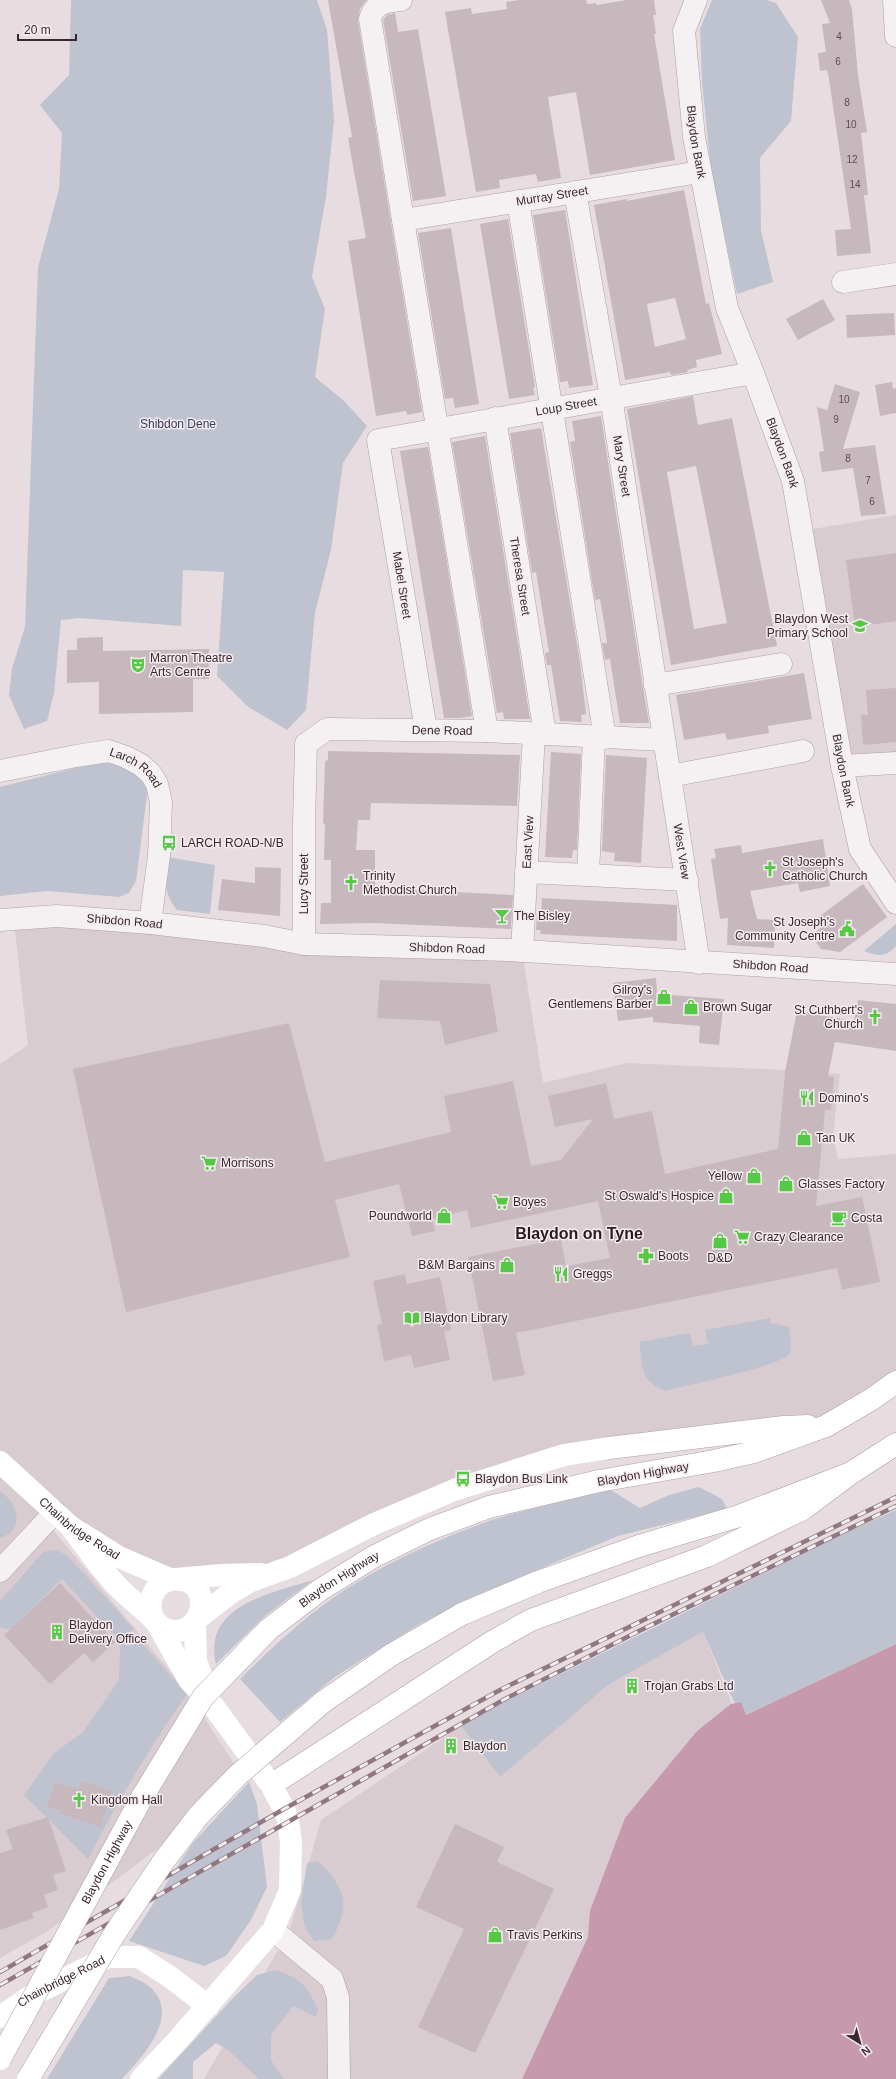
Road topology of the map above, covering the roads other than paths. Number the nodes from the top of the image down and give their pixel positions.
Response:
1 (397, 0) edge
2 (401, 0) edge
3 (696, 0) edge
4 (894, 0) edge
5 (896, 36) edge
6 (700, 172) junction
7 (575, 192) junction
8 (518, 201) junction
9 (403, 220) junction
10 (896, 274) edge
11 (843, 282) dead end
12 (753, 373) junction
13 (610, 397) junction
14 (552, 408) junction
15 (495, 418) junction
16 (436, 430) junction
17 (378, 440) joint
18 (781, 664) dead end
19 (655, 685) junction
20 (426, 730) junction
21 (487, 731) junction
22 (539, 734) junction
23 (599, 738) junction
24 (664, 740) junction
25 (803, 751) dead end
26 (896, 763) edge
27 (842, 766) junction
28 (0, 771) edge
29 (670, 776) junction
30 (304, 825) joint
31 (526, 872) junction
32 (588, 875) junction
33 (687, 880) junction
34 (896, 903) edge
35 (0, 920) edge
36 (150, 923) junction
37 (304, 944) junction
38 (522, 951) junction
39 (699, 963) junction
40 (896, 974) edge
41 (896, 1382) edge
42 (826, 1426) junction
43 (896, 1444) edge
44 (0, 1462) edge
45 (851, 1473) junction
46 (55, 1512) junction
47 (71, 1527) junction
48 (0, 1571) edge
49 (268, 1574) junction
50 (173, 1579) junction
51 (196, 1620) junction
52 (155, 1621) junction
53 (214, 1707) junction
54 (271, 1785) junction
55 (273, 1930) junction
56 (208, 2006) junction
57 (0, 2017) edge
58 (0, 2060) edge
59 (28, 2079) edge
60 (141, 2079) edge
61 (339, 2079) edge

1 - 2 street
1 - 9 street
3 - 6 street, Blaydon Bank
4 - 5 street
6 - 7 street, Murray Street
6 - 12 street, Blaydon Bank
7 - 8 street, Murray Street
7 - 13 street, Mary Street
8 - 9 street, Murray Street
8 - 14 street
9 - 16 street
10 - 11 street
12 - 13 street, Loup Street
12 - 27 street, Blaydon Bank
13 - 14 street, Loup Street
13 - 19 street, Mary Street
14 - 15 street, Loup Street
14 - 23 street
15 - 16 street, Loup Street
15 - 22 street, Theresa Street
16 - 17 street, Loup Street
16 - 21 street
17 - 20 street, Mabel Street
18 - 19 street
19 - 24 street, Mary Street
20 - 21 street, Dene Road
20 - 30 street, Dene Road
21 - 22 street, Dene Road
22 - 23 street, Dene Road
22 - 31 street, East View
23 - 24 street, Dene Road
23 - 32 street
24 - 29 street, West View
25 - 29 street
26 - 27 street
27 - 34 street, Blaydon Bank
28 - 36 street, Larch Road
29 - 33 street, West View
30 - 37 street, Lucy Street
31 - 32 street
31 - 38 street, East View
32 - 33 street
33 - 39 street, West View
35 - 36 street, Shibdon Road
36 - 37 street, Shibdon Road
37 - 38 street, Shibdon Road
38 - 39 street, Shibdon Road
39 - 40 street, Shibdon Road
41 - 42 main road, Blaydon Highway
42 - 49 main road
42 - 58 main road, Blaydon Highway, bridge
43 - 45 main road
44 - 46 main road, Chainbridge Road
45 - 54 main road
45 - 59 main road, bridge
46 - 47 main road, Chainbridge Road
46 - 48 street
47 - 50 main road, Chainbridge Road
47 - 52 main road
49 - 50 main road
49 - 51 main road
50 - 51 main road
50 - 52 main road
51 - 52 main road
51 - 53 main road
52 - 53 main road
53 - 54 main road
54 - 55 main road
55 - 56 main road
55 - 61 street
56 - 57 main road, Chainbridge Road
56 - 60 main road

